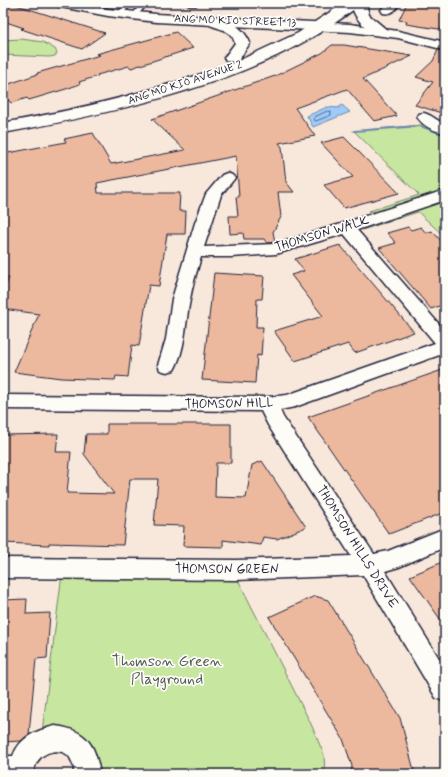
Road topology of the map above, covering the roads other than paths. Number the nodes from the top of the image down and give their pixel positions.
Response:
1 (61, 3) edge
2 (78, 3) edge
3 (145, 3) edge
4 (187, 3) edge
5 (198, 3) edge
6 (334, 3) edge
7 (353, 3) edge
8 (359, 3) edge
9 (124, 12) edge
10 (211, 20) junction
11 (303, 24) junction
12 (323, 25) junction
13 (381, 31) junction
14 (445, 46) edge
15 (232, 58) junction
16 (424, 117) dead end
17 (3, 120) edge
18 (3, 128) edge
19 (445, 129) edge
20 (227, 178) dead end
21 (445, 195) edge
22 (347, 228) junction
23 (196, 252) junction
24 (445, 344) edge
25 (167, 365) dead end
26 (3, 402) edge
27 (268, 404) junction
28 (445, 538) edge
29 (369, 565) junction
30 (3, 568) edge
31 (445, 690) edge
32 (14, 770) edge
33 (87, 774) edge

1 - 9 street, ANG MO KIO STREET 13
2 - 9 street, ANG MO KIO STREET 13
3 - 9 lane
4 - 5 lane
6 - 11 main road, ANG MO KIO AVENUE 2
7 - 12 main road, ANG MO KIO AVENUE 2
8 - 13 main road
9 - 10 street, ANG MO KIO STREET 13
10 - 11 street, ANG MO KIO STREET 13
10 - 15 main road
11 - 12 street, ANG MO KIO STREET 13
11 - 15 main road, ANG MO KIO AVENUE 2
12 - 13 street, ANG MO KIO STREET 13
12 - 18 main road, ANG MO KIO AVENUE 2
13 - 14 street, ANG MO KIO STREET 13
15 - 17 main road, ANG MO KIO AVENUE 2
16 - 19 street
20 - 23 street
21 - 22 street, THOMSON WALK
22 - 23 street, THOMSON WALK
22 - 24 street
23 - 25 street
24 - 27 street, THOMSON HILL
26 - 27 street, THOMSON HILL
27 - 29 street, THOMSON HILLS DRIVE
28 - 29 street, THOMSON GREEN
29 - 30 street, THOMSON GREEN
29 - 31 street, THOMSON HILLS DRIVE
32 - 33 street

